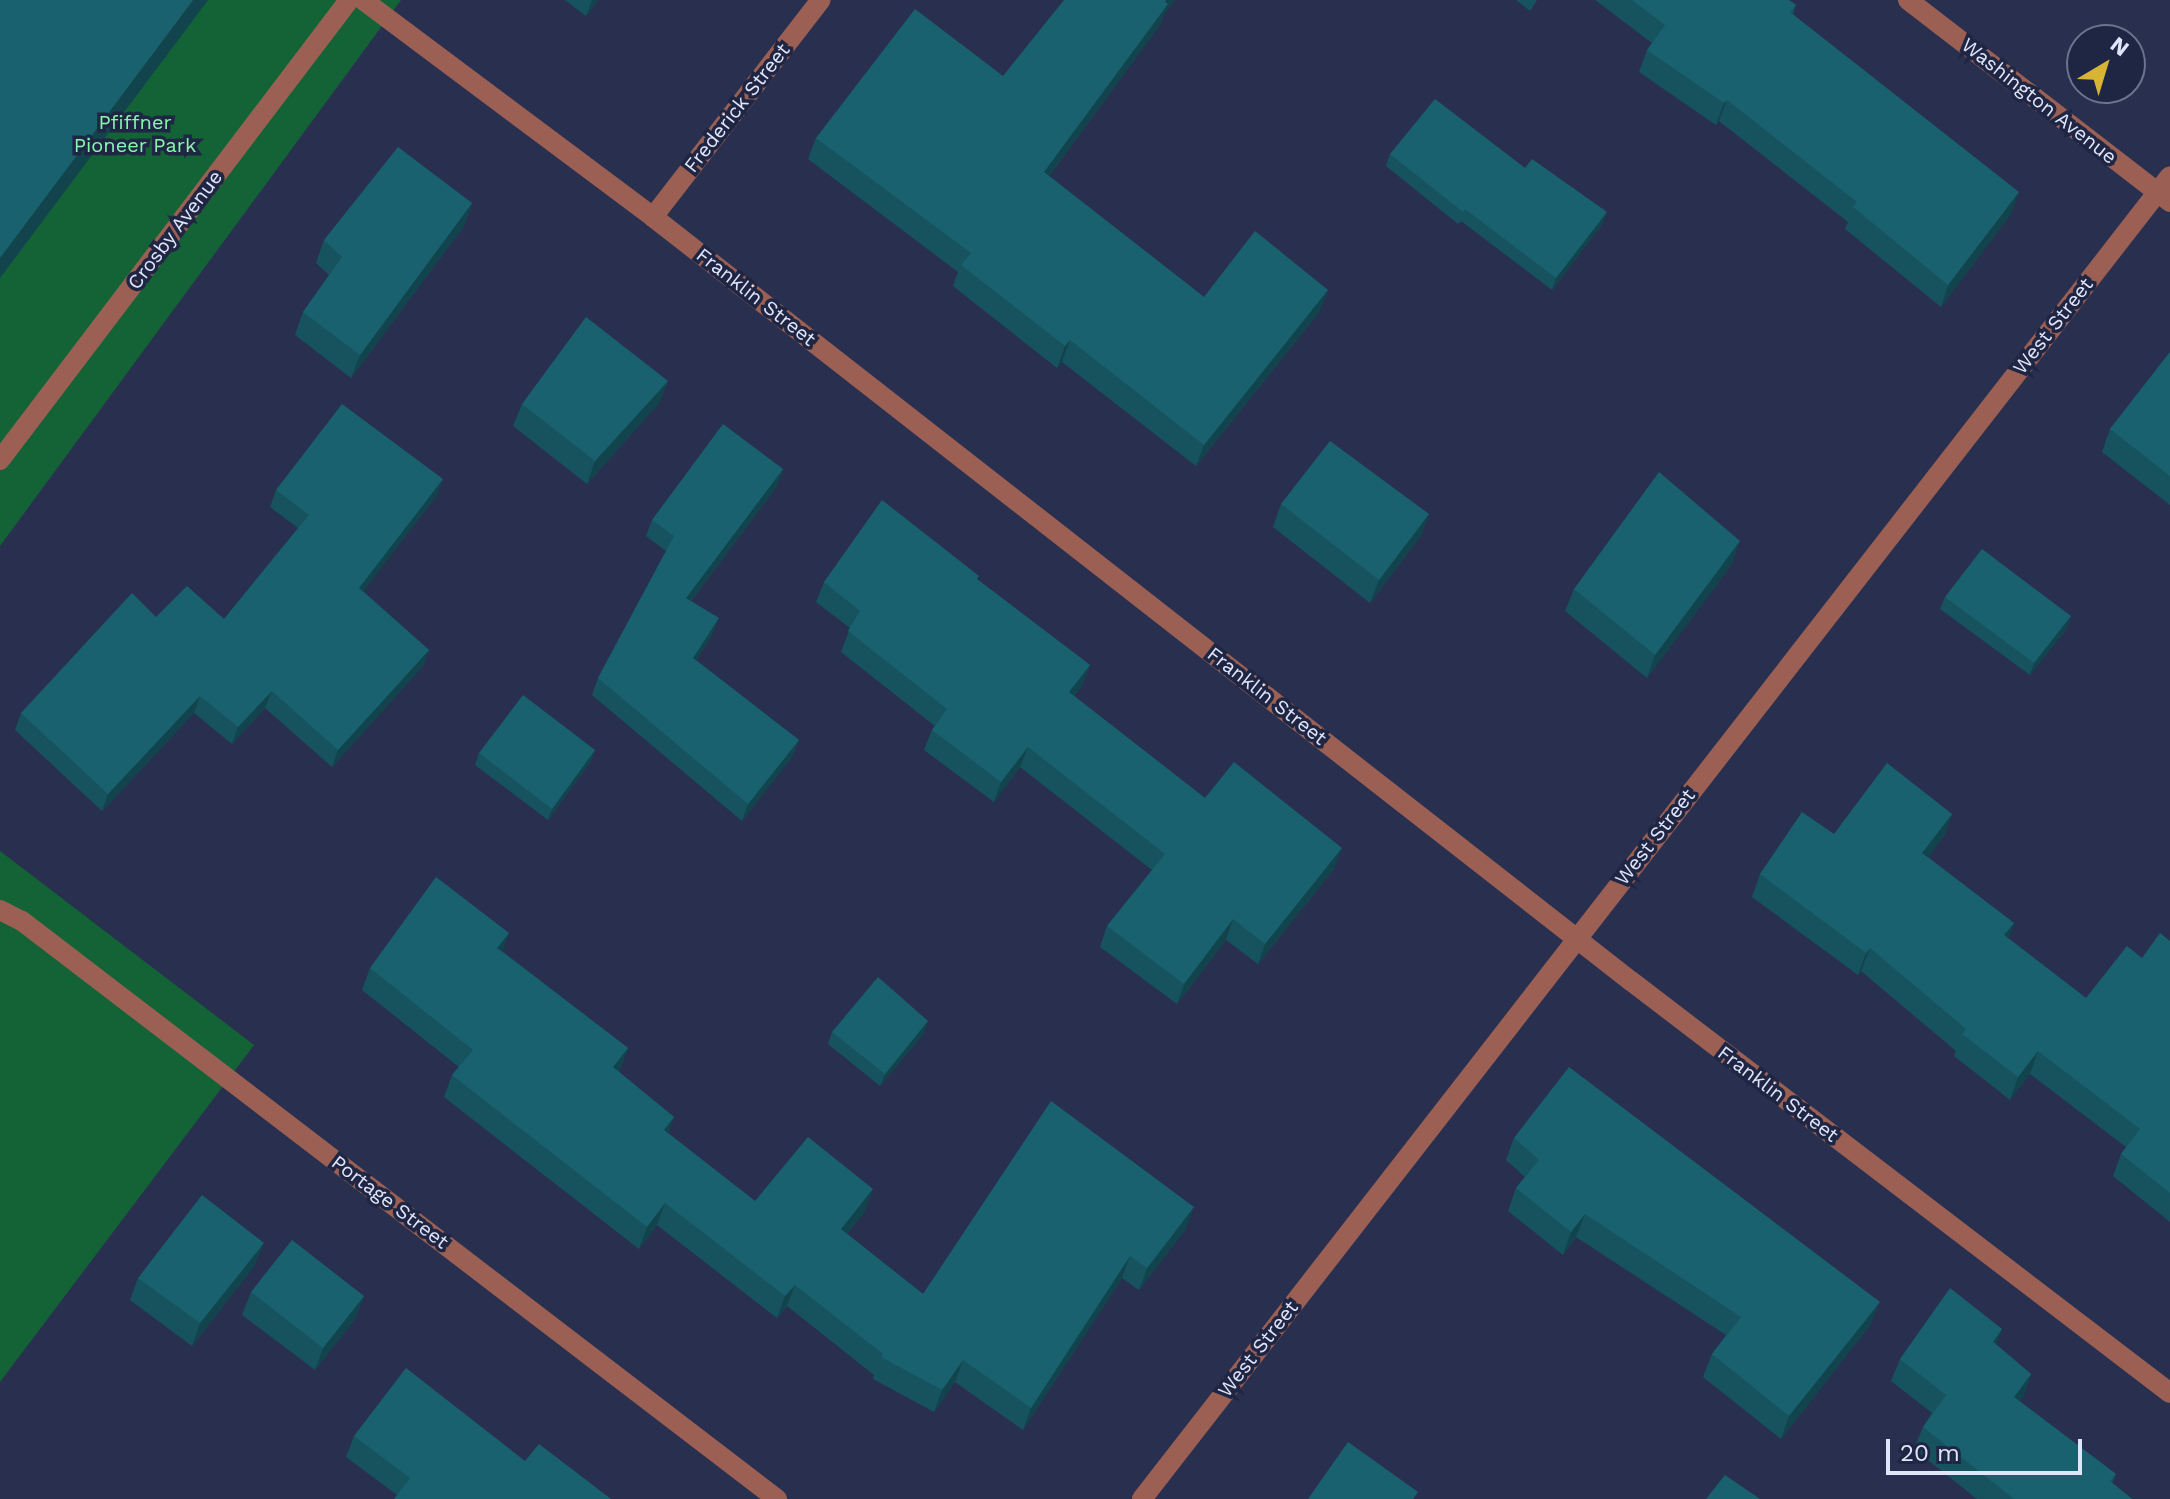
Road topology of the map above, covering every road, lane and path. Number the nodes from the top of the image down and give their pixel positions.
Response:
1 (349, 0) edge
2 (363, 0) edge
3 (821, 0) edge
4 (1908, 0) edge
5 (2166, 190) edge
6 (653, 217) junction
7 (0, 460) edge
8 (0, 910) edge
9 (1577, 939) junction
10 (2170, 1393) edge
11 (777, 1499) edge
12 (1142, 1499) edge

1 - 7 street, Crosby Avenue
2 - 6 street, Franklin Street
3 - 6 street, Frederick Street
4 - 5 street, Washington Avenue
5 - 9 street, West Street
6 - 9 street, Franklin Street
8 - 11 street, Portage Street
9 - 10 street, Franklin Street
9 - 12 street, West Street

